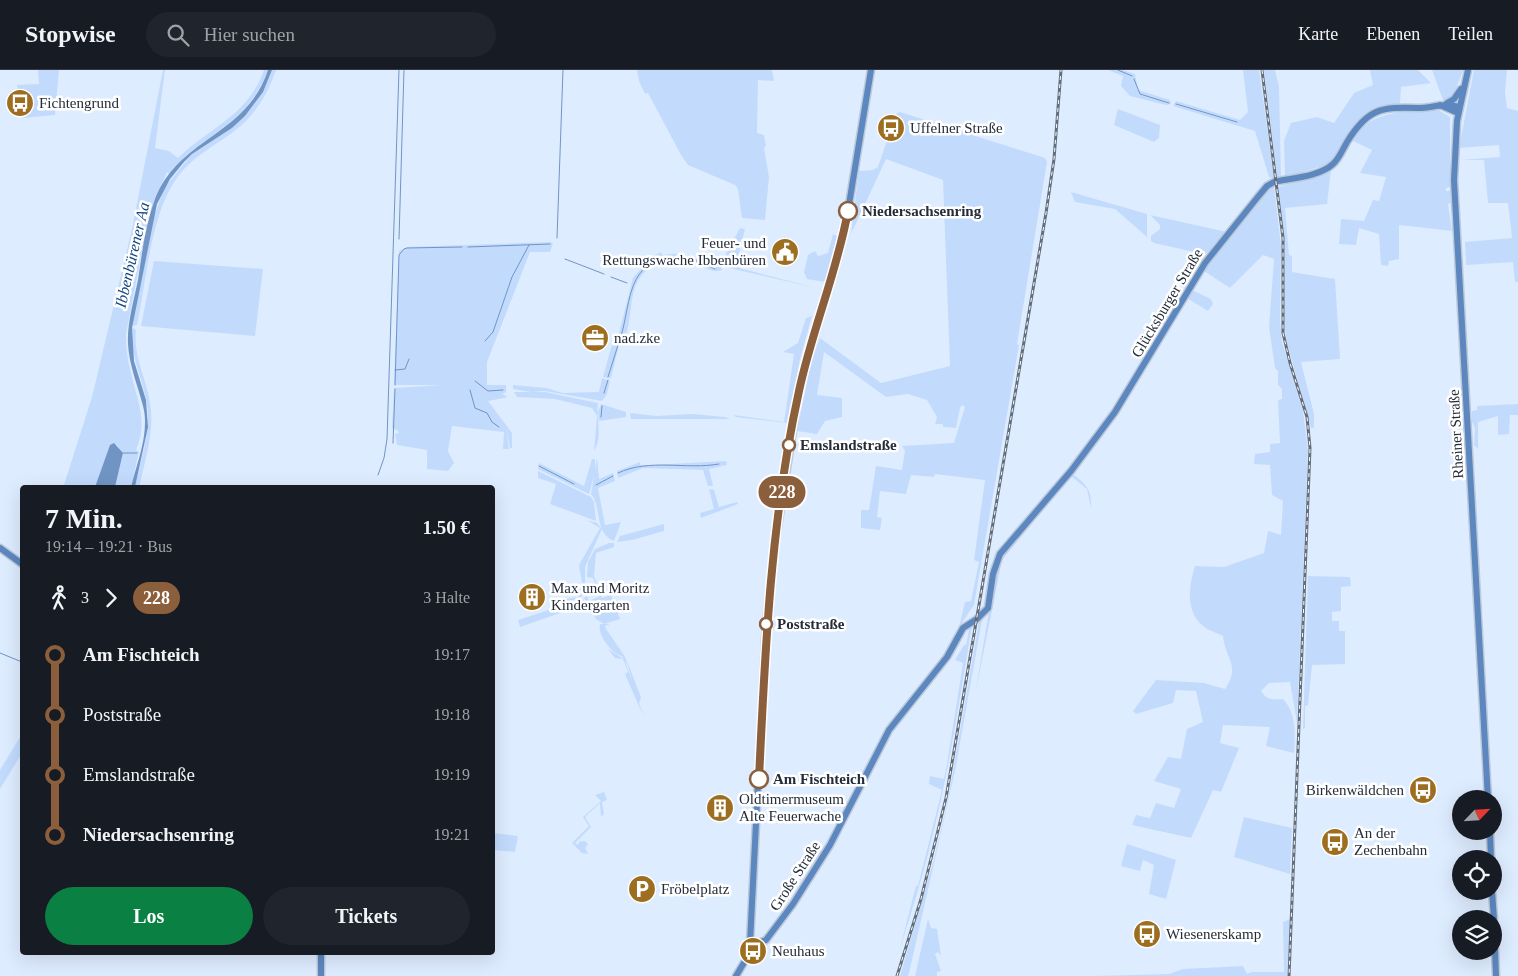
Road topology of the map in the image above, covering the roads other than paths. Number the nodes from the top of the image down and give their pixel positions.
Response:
1 (871, 70) edge
2 (1468, 70) edge
3 (1463, 86) junction
4 (1444, 104) junction
5 (1459, 110) junction
6 (0, 548) edge
7 (20, 563) edge
8 (988, 608) joint
9 (1488, 790) edge
10 (750, 943) junction
11 (321, 955) edge
12 (1495, 960) edge
13 (321, 976) edge
14 (736, 976) edge
15 (1496, 976) edge

1 - 10 main road
2 - 3 main road, Rheiner Straße
3 - 4 main road
3 - 5 main road, Rheiner Straße
4 - 5 main road, Glücksburger Straße
4 - 8 main road, Glücksburger Straße
5 - 9 main road, Rheiner Straße
6 - 7 main road
8 - 10 main road, Große Straße
10 - 14 main road
11 - 13 main road
12 - 15 main road

